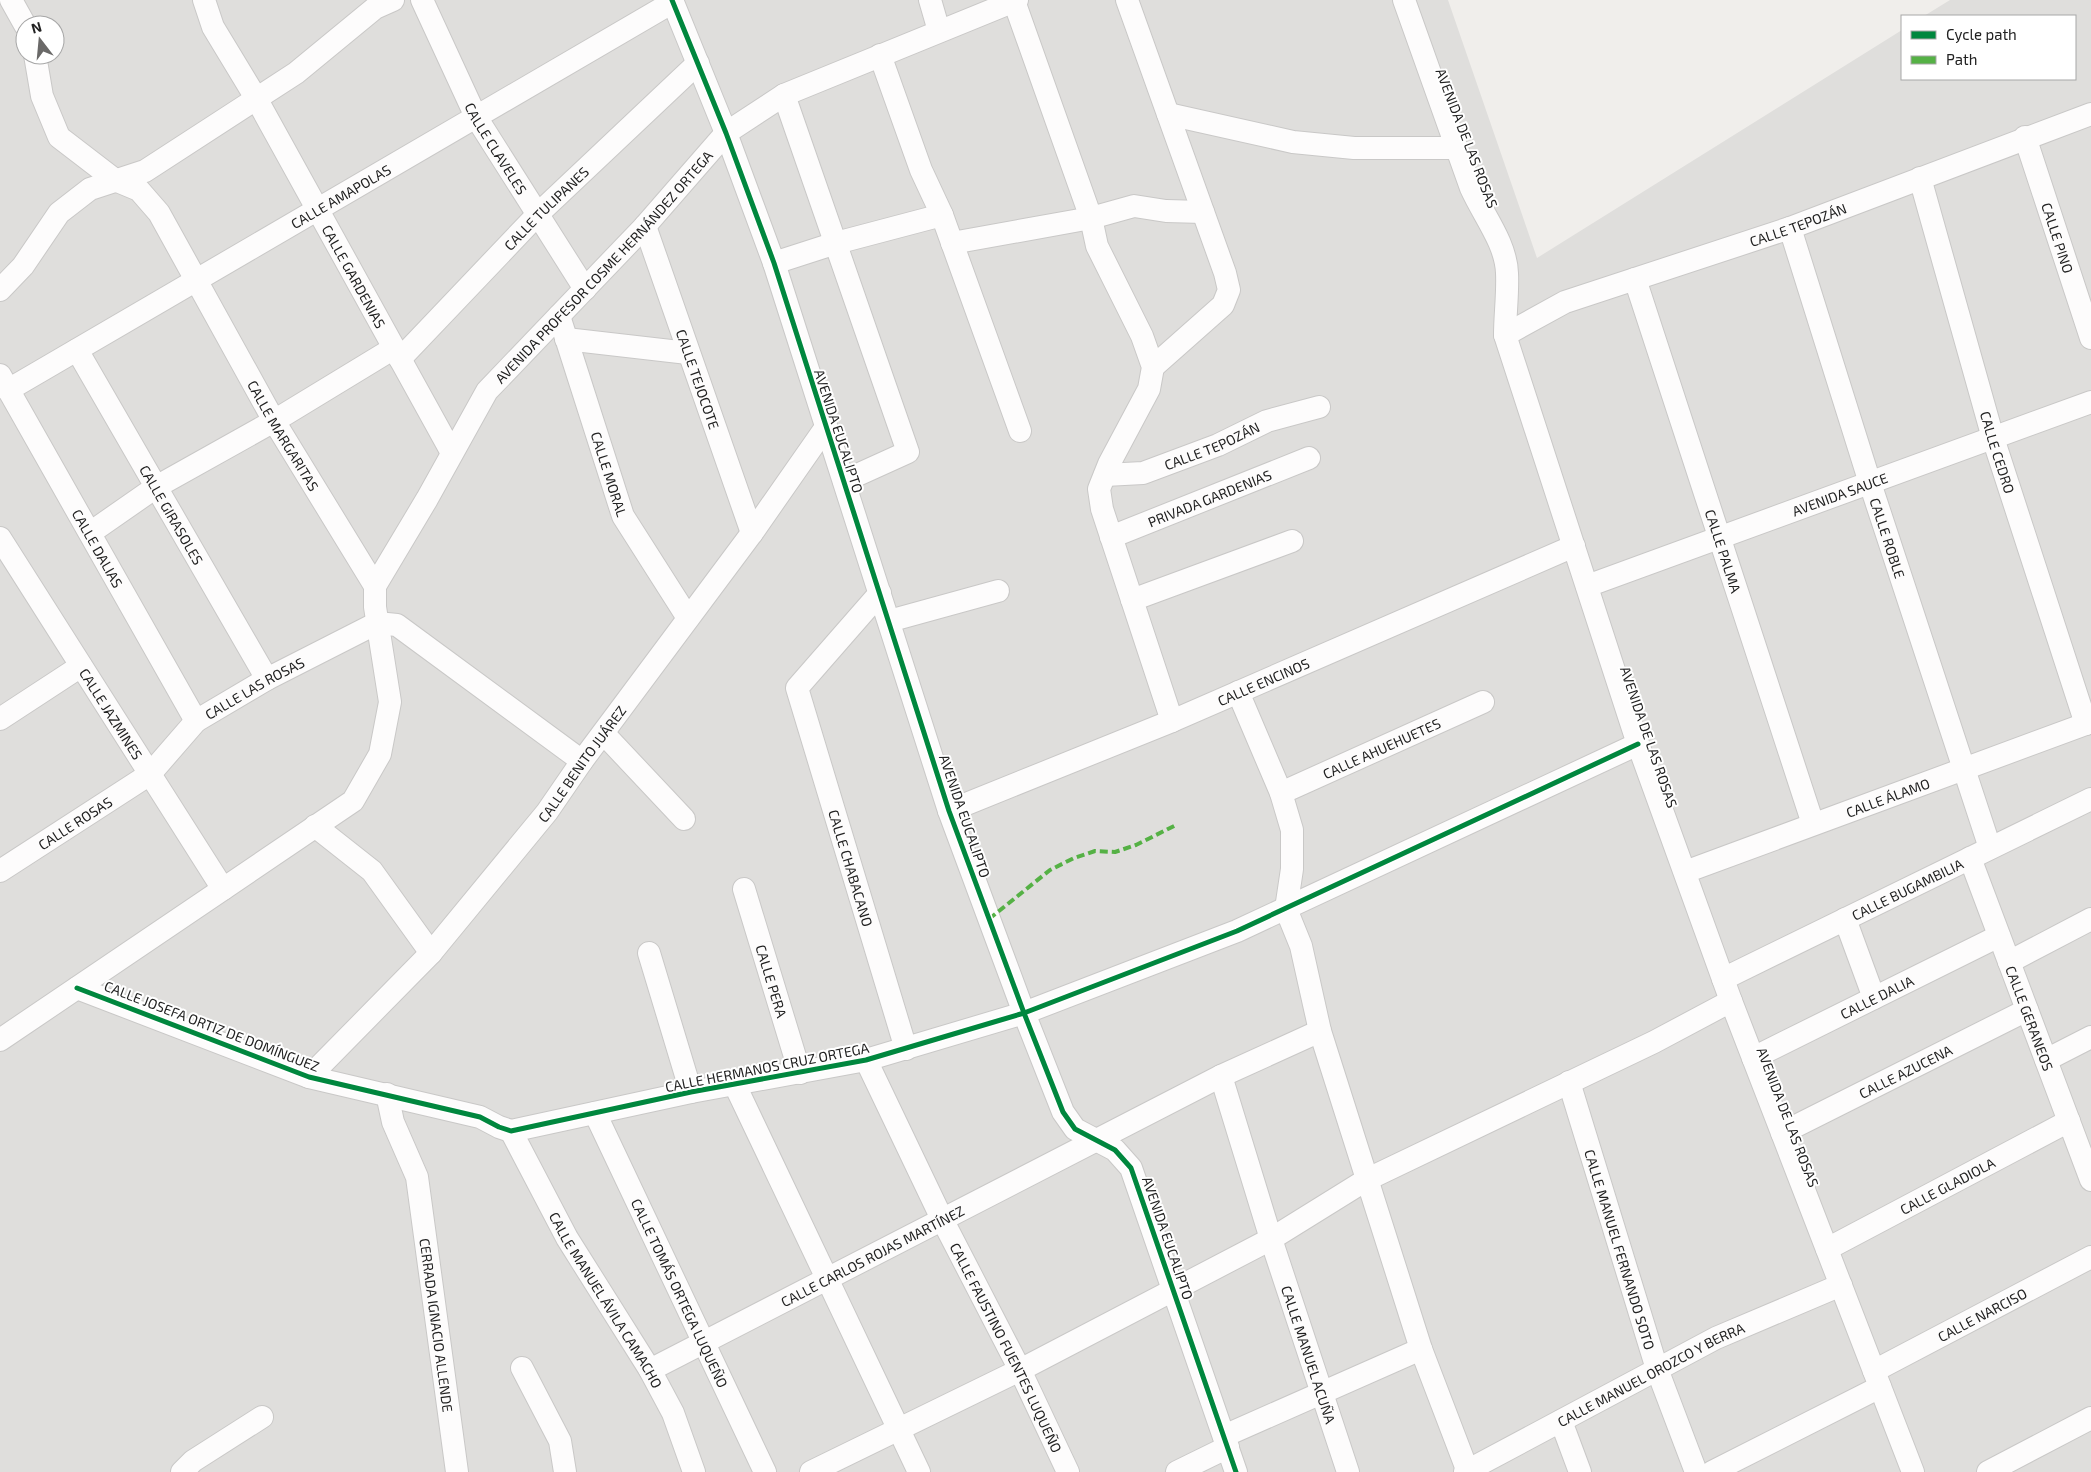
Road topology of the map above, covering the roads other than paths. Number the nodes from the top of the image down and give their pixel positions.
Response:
1 (11, 0) edge
2 (204, 0) edge
3 (393, 0) edge
4 (422, 0) edge
5 (930, 0) edge
6 (1016, 0) edge
7 (1127, 0) edge
8 (1404, 0) edge
9 (673, 1) edge
10 (20, 15) edge
11 (939, 31) junction
12 (880, 55) junction
13 (698, 63) junction
14 (37, 65) edge
15 (784, 95) junction
16 (256, 98) junction
17 (1168, 114) junction
18 (2091, 114) edge
19 (476, 116) junction
20 (726, 133) junction
21 (2025, 138) junction
22 (1457, 148) junction
23 (1920, 178) junction
24 (115, 180) junction
25 (318, 211) junction
26 (1203, 212) junction
27 (538, 214) junction
28 (942, 216) junction
29 (1091, 218) junction
30 (645, 226) junction
31 (1790, 228) junction
32 (836, 243) junction
33 (952, 243) junction
34 (774, 263) junction
35 (1636, 279) junction
36 (197, 281) junction
37 (585, 289) junction
38 (0, 290) edge
39 (559, 316) junction
40 (1505, 336) junction
41 (2091, 338) edge
42 (566, 339) junction
43 (77, 350) junction
44 (688, 353) junction
45 (397, 354) junction
46 (1152, 367) junction
47 (4, 382) edge
48 (2091, 402) edge
49 (1318, 407) dead end
50 (274, 421) junction
51 (826, 427) junction
52 (1020, 431) dead end
53 (1993, 438) junction
54 (452, 453) junction
55 (1309, 458) dead end
56 (1105, 475) junction
57 (844, 481) junction
58 (1870, 482) junction
59 (156, 487) junction
60 (90, 533) junction
61 (752, 533) junction
62 (1111, 537) junction
63 (1718, 537) junction
64 (0, 538) edge
65 (1292, 541) dead end
66 (1574, 546) junction
67 (375, 586) junction
68 (1587, 586) junction
69 (998, 591) dead end
70 (880, 593) junction
71 (1132, 600) junction
72 (688, 618) junction
73 (889, 621) junction
74 (377, 623) junction
75 (81, 666) junction
76 (267, 679) junction
77 (1238, 692) junction
78 (1483, 702) dead end
79 (0, 719) edge
80 (196, 721) junction
81 (1172, 721) junction
82 (2088, 723) edge
83 (604, 734) junction
84 (1638, 744) junction
85 (582, 761) junction
86 (1965, 768) junction
87 (150, 774) junction
88 (1281, 793) junction
89 (2091, 799) edge
90 (949, 812) junction
91 (684, 819) dead end
92 (1813, 824) junction
93 (315, 826) junction
94 (1990, 848) junction
95 (1970, 858) junction
96 (0, 871) edge
97 (1685, 872) junction
98 (223, 889) junction
99 (744, 889) dead end
100 (1286, 909) junction
101 (1844, 919) junction
102 (2091, 919) edge
103 (1999, 936) junction
104 (432, 953) junction
105 (649, 953) dead end
106 (2009, 962) junction
107 (1723, 979) junction
108 (77, 988) junction
109 (1874, 998) junction
110 (1732, 1001) junction
111 (2027, 1010) junction
112 (1024, 1013) junction
113 (1320, 1031) junction
114 (2091, 1037) edge
115 (0, 1040) edge
116 (906, 1048) junction
117 (1753, 1058) junction
118 (866, 1060) junction
119 (2046, 1060) junction
120 (800, 1073) junction
121 (1221, 1076) junction
122 (309, 1077) junction
123 (1570, 1082) junction
124 (735, 1085) junction
125 (691, 1092) junction
126 (387, 1094) junction
127 (596, 1113) junction
128 (2069, 1121) junction
129 (512, 1131) junction
130 (1782, 1133) junction
131 (1095, 1141) junction
132 (2088, 1165) edge
133 (1366, 1180) junction
134 (942, 1219) junction
135 (1271, 1239) junction
136 (1827, 1249) junction
137 (2091, 1256) edge
138 (827, 1278) junction
139 (1841, 1285) junction
140 (1174, 1288) junction
141 (704, 1343) junction
142 (1421, 1348) junction
143 (522, 1368) dead end
144 (650, 1370) junction
145 (1020, 1370) junction
146 (1657, 1370) junction
147 (1877, 1379) junction
148 (1322, 1393) junction
149 (262, 1417) dead end
150 (2091, 1418) edge
151 (1561, 1421) junction
152 (898, 1429) junction
153 (1226, 1441) junction
154 (1991, 1471) edge
155 (182, 1472) edge
156 (457, 1472) edge
157 (565, 1472) edge
158 (694, 1472) edge
159 (765, 1472) edge
160 (811, 1472) edge
161 (919, 1472) edge
162 (1068, 1472) edge
163 (1177, 1472) edge
164 (1236, 1472) edge
165 (1348, 1472) edge
166 (1467, 1472) edge
167 (1580, 1472) edge
168 (1696, 1472) edge
169 (1712, 1472) edge
170 (1913, 1472) edge

1 - 10 street
2 - 16 street, CALLE GARDENIAS
3 - 16 street
4 - 19 street, CALLE CLAVELES
5 - 11 street
6 - 11 street, AVENIDA PROFESOR COSME HERNÁNDEZ ORTEGA
6 - 29 street
7 - 17 street
8 - 22 street, AVENIDA DE LAS ROSAS
9 - 13 street, AVENIDA EUCALIPTO
9 - 19 street, CALLE AMAPOLAS
11 - 12 street, AVENIDA PROFESOR COSME HERNÁNDEZ ORTEGA
12 - 15 street, AVENIDA PROFESOR COSME HERNÁNDEZ ORTEGA
12 - 28 street
13 - 20 street, AVENIDA EUCALIPTO
13 - 27 street, CALLE TULIPANES
14 - 24 street, CALLE MARGARITAS
15 - 20 street, AVENIDA PROFESOR COSME HERNÁNDEZ ORTEGA
15 - 32 street
16 - 24 street
16 - 25 street, CALLE GARDENIAS
17 - 22 street
17 - 26 street
18 - 21 street, CALLE TEPOZÁN
19 - 25 street, CALLE AMAPOLAS
19 - 27 street, CALLE CLAVELES
20 - 30 street, AVENIDA PROFESOR COSME HERNÁNDEZ ORTEGA
20 - 34 street, AVENIDA EUCALIPTO
21 - 23 street, CALLE TEPOZÁN
21 - 41 street, CALLE PINO
22 - 40 street, AVENIDA DE LAS ROSAS
23 - 31 street, CALLE TEPOZÁN
23 - 53 street, CALLE CEDRO
24 - 36 street, CALLE MARGARITAS
24 - 38 street
25 - 36 street, CALLE AMAPOLAS
25 - 45 street, CALLE GARDENIAS
26 - 29 street
26 - 46 street
27 - 37 street, CALLE CLAVELES
27 - 45 street, CALLE TULIPANES
28 - 32 street
28 - 33 street
29 - 33 street
29 - 46 street
30 - 37 street, AVENIDA PROFESOR COSME HERNÁNDEZ ORTEGA
30 - 44 street, CALLE TEJOCOTE
31 - 35 street, CALLE TEPOZÁN
31 - 58 street, CALLE ROBLE
32 - 34 street
32 - 57 street
33 - 52 street
34 - 51 street, AVENIDA EUCALIPTO
35 - 40 street, CALLE TEPOZÁN
35 - 63 street, CALLE PALMA
36 - 43 street, CALLE AMAPOLAS
36 - 50 street, CALLE MARGARITAS
37 - 39 street, AVENIDA PROFESOR COSME HERNÁNDEZ ORTEGA
39 - 42 street, CALLE MORAL
39 - 54 street, AVENIDA PROFESOR COSME HERNÁNDEZ ORTEGA
40 - 66 street, AVENIDA DE LAS ROSAS
42 - 44 street
42 - 72 street, CALLE MORAL
43 - 47 street, CALLE AMAPOLAS
43 - 59 street, CALLE GIRASOLES
44 - 61 street, CALLE TEJOCOTE
45 - 50 street, CALLE TULIPANES
45 - 54 street, CALLE GARDENIAS
46 - 56 street
47 - 60 street, CALLE DALIAS
48 - 53 street, AVENIDA SAUCE
49 - 56 street, CALLE TEPOZÁN
50 - 59 street, CALLE TULIPANES
50 - 67 street, CALLE MARGARITAS
51 - 57 street, AVENIDA EUCALIPTO
51 - 61 street, CALLE BENITO JUÁREZ
53 - 58 street, AVENIDA SAUCE
53 - 82 street, CALLE CEDRO
54 - 67 street, AVENIDA PROFESOR COSME HERNÁNDEZ ORTEGA
55 - 62 street, PRIVADA GARDENIAS
56 - 62 street
57 - 70 street, AVENIDA EUCALIPTO
58 - 63 street, AVENIDA SAUCE
58 - 86 street, CALLE ROBLE
59 - 60 street, CALLE TULIPANES
59 - 76 street, CALLE GIRASOLES
60 - 80 street, CALLE DALIAS
61 - 72 street, CALLE BENITO JUÁREZ
62 - 71 street
63 - 68 street, AVENIDA SAUCE
63 - 92 street, CALLE PALMA
64 - 75 street, CALLE JAZMINES
65 - 71 street
66 - 68 street, AVENIDA DE LAS ROSAS
66 - 77 street, CALLE ENCINOS
67 - 74 street
68 - 84 street, AVENIDA DE LAS ROSAS
69 - 73 street
70 - 73 street, AVENIDA EUCALIPTO
70 - 116 street, CALLE CHABACANO
71 - 81 street
72 - 83 street, CALLE BENITO JUÁREZ
73 - 90 street, AVENIDA EUCALIPTO
74 - 76 street, CALLE LAS ROSAS
74 - 85 street
74 - 93 street
75 - 79 street
75 - 87 street, CALLE JAZMINES
76 - 80 street, CALLE LAS ROSAS
77 - 81 street, CALLE ENCINOS
77 - 88 street
78 - 88 street, CALLE AHUEHUETES
80 - 87 street, CALLE LAS ROSAS
81 - 90 street, CALLE ENCINOS
82 - 86 street, CALLE ÁLAMO
83 - 85 street, CALLE BENITO JUÁREZ
83 - 91 street
84 - 97 street, AVENIDA DE LAS ROSAS
84 - 100 street, CALLE HERMANOS CRUZ ORTEGA
85 - 104 street, CALLE BENITO JUÁREZ
86 - 92 street, CALLE ÁLAMO
86 - 94 street, CALLE ROBLE
87 - 96 street, CALLE ROSAS
87 - 98 street, CALLE JAZMINES
88 - 100 street
89 - 94 street, CALLE BUGAMBILIA
90 - 112 street, AVENIDA EUCALIPTO
92 - 97 street, CALLE ÁLAMO
93 - 98 street
93 - 104 street
94 - 95 street, CALLE BUGAMBILIA
95 - 101 street, CALLE BUGAMBILIA
95 - 103 street, CALLE GERANEOS
97 - 107 street, AVENIDA DE LAS ROSAS
98 - 108 street
99 - 120 street, CALLE PERA
100 - 112 street, CALLE HERMANOS CRUZ ORTEGA
100 - 113 street
101 - 107 street, CALLE BUGAMBILIA
101 - 109 street
102 - 106 street
103 - 106 street, CALLE GERANEOS
103 - 109 street, CALLE DALIA
104 - 122 street, CALLE BENITO JUÁREZ
105 - 125 street
106 - 111 street, CALLE GERANEOS
107 - 110 street, AVENIDA DE LAS ROSAS
108 - 115 street
108 - 122 street, CALLE JOSEFA ORTIZ DE DOMÍNGUEZ
109 - 117 street, CALLE DALIA
110 - 117 street, AVENIDA DE LAS ROSAS
110 - 123 street
111 - 119 street, CALLE GERANEOS
111 - 130 street, CALLE AZUCENA
112 - 116 street, CALLE HERMANOS CRUZ ORTEGA
112 - 131 street, AVENIDA EUCALIPTO
113 - 121 street, CALLE CARLOS ROJAS MARTÍNEZ
113 - 133 street
114 - 119 street
116 - 118 street, CALLE HERMANOS CRUZ ORTEGA
117 - 130 street, AVENIDA DE LAS ROSAS
118 - 120 street, CALLE HERMANOS CRUZ ORTEGA
118 - 134 street, CALLE FAUSTINO FUENTES LUQUEÑO
119 - 128 street, CALLE GERANEOS
120 - 124 street, CALLE HERMANOS CRUZ ORTEGA
121 - 131 street, CALLE CARLOS ROJAS MARTÍNEZ
121 - 135 street, CALLE MANUEL ACUÑA
122 - 126 street, CALLE JOSEFA ORTIZ DE DOMÍNGUEZ
123 - 133 street
123 - 146 street, CALLE MANUEL FERNANDO SOTO
124 - 125 street, CALLE HERMANOS CRUZ ORTEGA
124 - 138 street
125 - 127 street, CALLE HERMANOS CRUZ ORTEGA
126 - 129 street, CALLE JOSEFA ORTIZ DE DOMÍNGUEZ
126 - 156 street, CERRADA IGNACIO ALLENDE
127 - 129 street, CALLE HERMANOS CRUZ ORTEGA
127 - 141 street, CALLE TOMÁS ORTEGA LUQUEÑO
128 - 132 street, CALLE GERANEOS
128 - 136 street, CALLE GLADIOLA
129 - 144 street, CALLE MANUEL ÁVILA CAMACHO
130 - 136 street, AVENIDA DE LAS ROSAS
131 - 134 street, CALLE CARLOS ROJAS MARTÍNEZ
131 - 140 street, AVENIDA EUCALIPTO
133 - 135 street
133 - 142 street
134 - 138 street, CALLE CARLOS ROJAS MARTÍNEZ
134 - 145 street, CALLE FAUSTINO FUENTES LUQUEÑO
135 - 140 street
135 - 148 street, CALLE MANUEL ACUÑA
136 - 139 street, AVENIDA DE LAS ROSAS
137 - 147 street, CALLE NARCISO
138 - 141 street, CALLE CARLOS ROJAS MARTÍNEZ
138 - 152 street
139 - 146 street, CALLE MANUEL OROZCO Y BERRA
139 - 147 street, AVENIDA DE LAS ROSAS
140 - 145 street
140 - 153 street, AVENIDA EUCALIPTO
141 - 144 street, CALLE CARLOS ROJAS MARTÍNEZ
141 - 159 street, CALLE TOMÁS ORTEGA LUQUEÑO
142 - 148 street
142 - 166 street
143 - 157 street
144 - 158 street, CALLE MANUEL ÁVILA CAMACHO
145 - 152 street
145 - 162 street, CALLE FAUSTINO FUENTES LUQUEÑO
146 - 151 street, CALLE MANUEL OROZCO Y BERRA
146 - 168 street, CALLE MANUEL FERNANDO SOTO
147 - 169 street, CALLE NARCISO
147 - 170 street, AVENIDA DE LAS ROSAS
148 - 153 street
148 - 165 street, CALLE MANUEL ACUÑA
149 - 155 street
150 - 154 street
151 - 166 street, CALLE MANUEL OROZCO Y BERRA
151 - 167 street
152 - 160 street
152 - 161 street
153 - 163 street
153 - 164 street, AVENIDA EUCALIPTO

